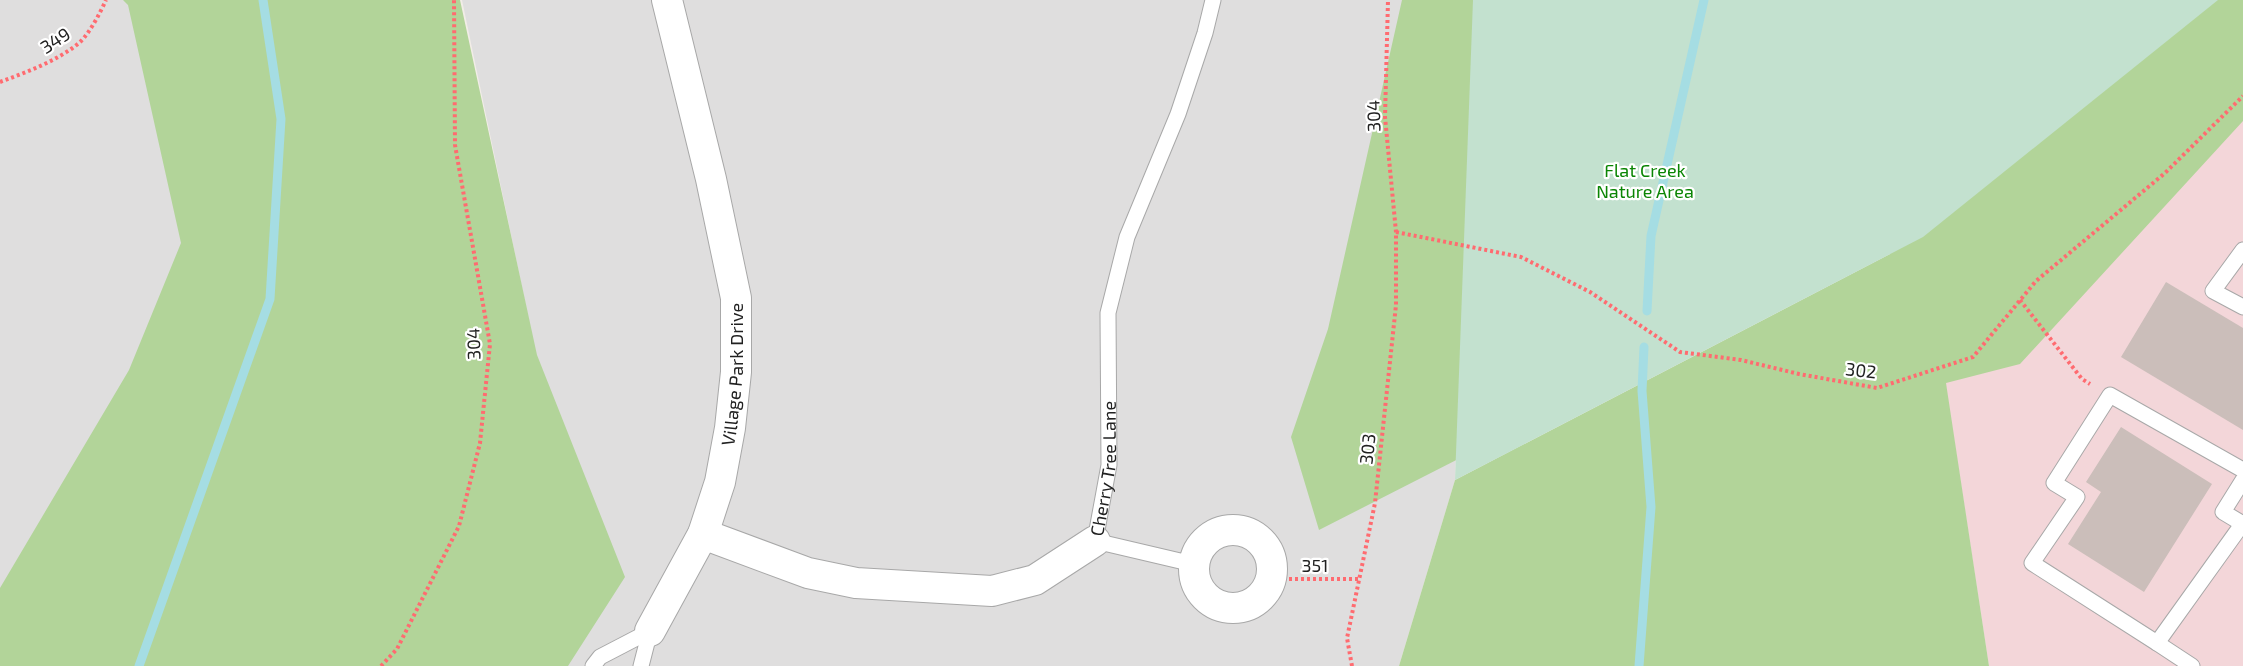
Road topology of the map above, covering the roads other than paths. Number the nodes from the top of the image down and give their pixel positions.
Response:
1 (667, 0) edge
2 (1213, 0) edge
3 (2243, 250) edge
4 (2243, 307) edge
5 (2243, 470) edge
6 (2243, 480) edge
7 (2243, 524) edge
8 (704, 534) junction
9 (1095, 541) junction
10 (1193, 564) junction
11 (650, 631) junction
12 (2157, 643) junction
13 (593, 666) edge
14 (641, 666) edge
15 (2192, 666) edge

1 - 8 street, Village Park Drive
2 - 9 lane, Cherry Tree Lane
3 - 4 lane
5 - 12 lane
6 - 7 lane
7 - 12 lane
8 - 9 street, Cherry Tree Lane
8 - 11 street, Village Park Drive
9 - 10 lane
10 - 10 street
11 - 13 lane
11 - 14 lane, Village Park Drive
12 - 15 lane

